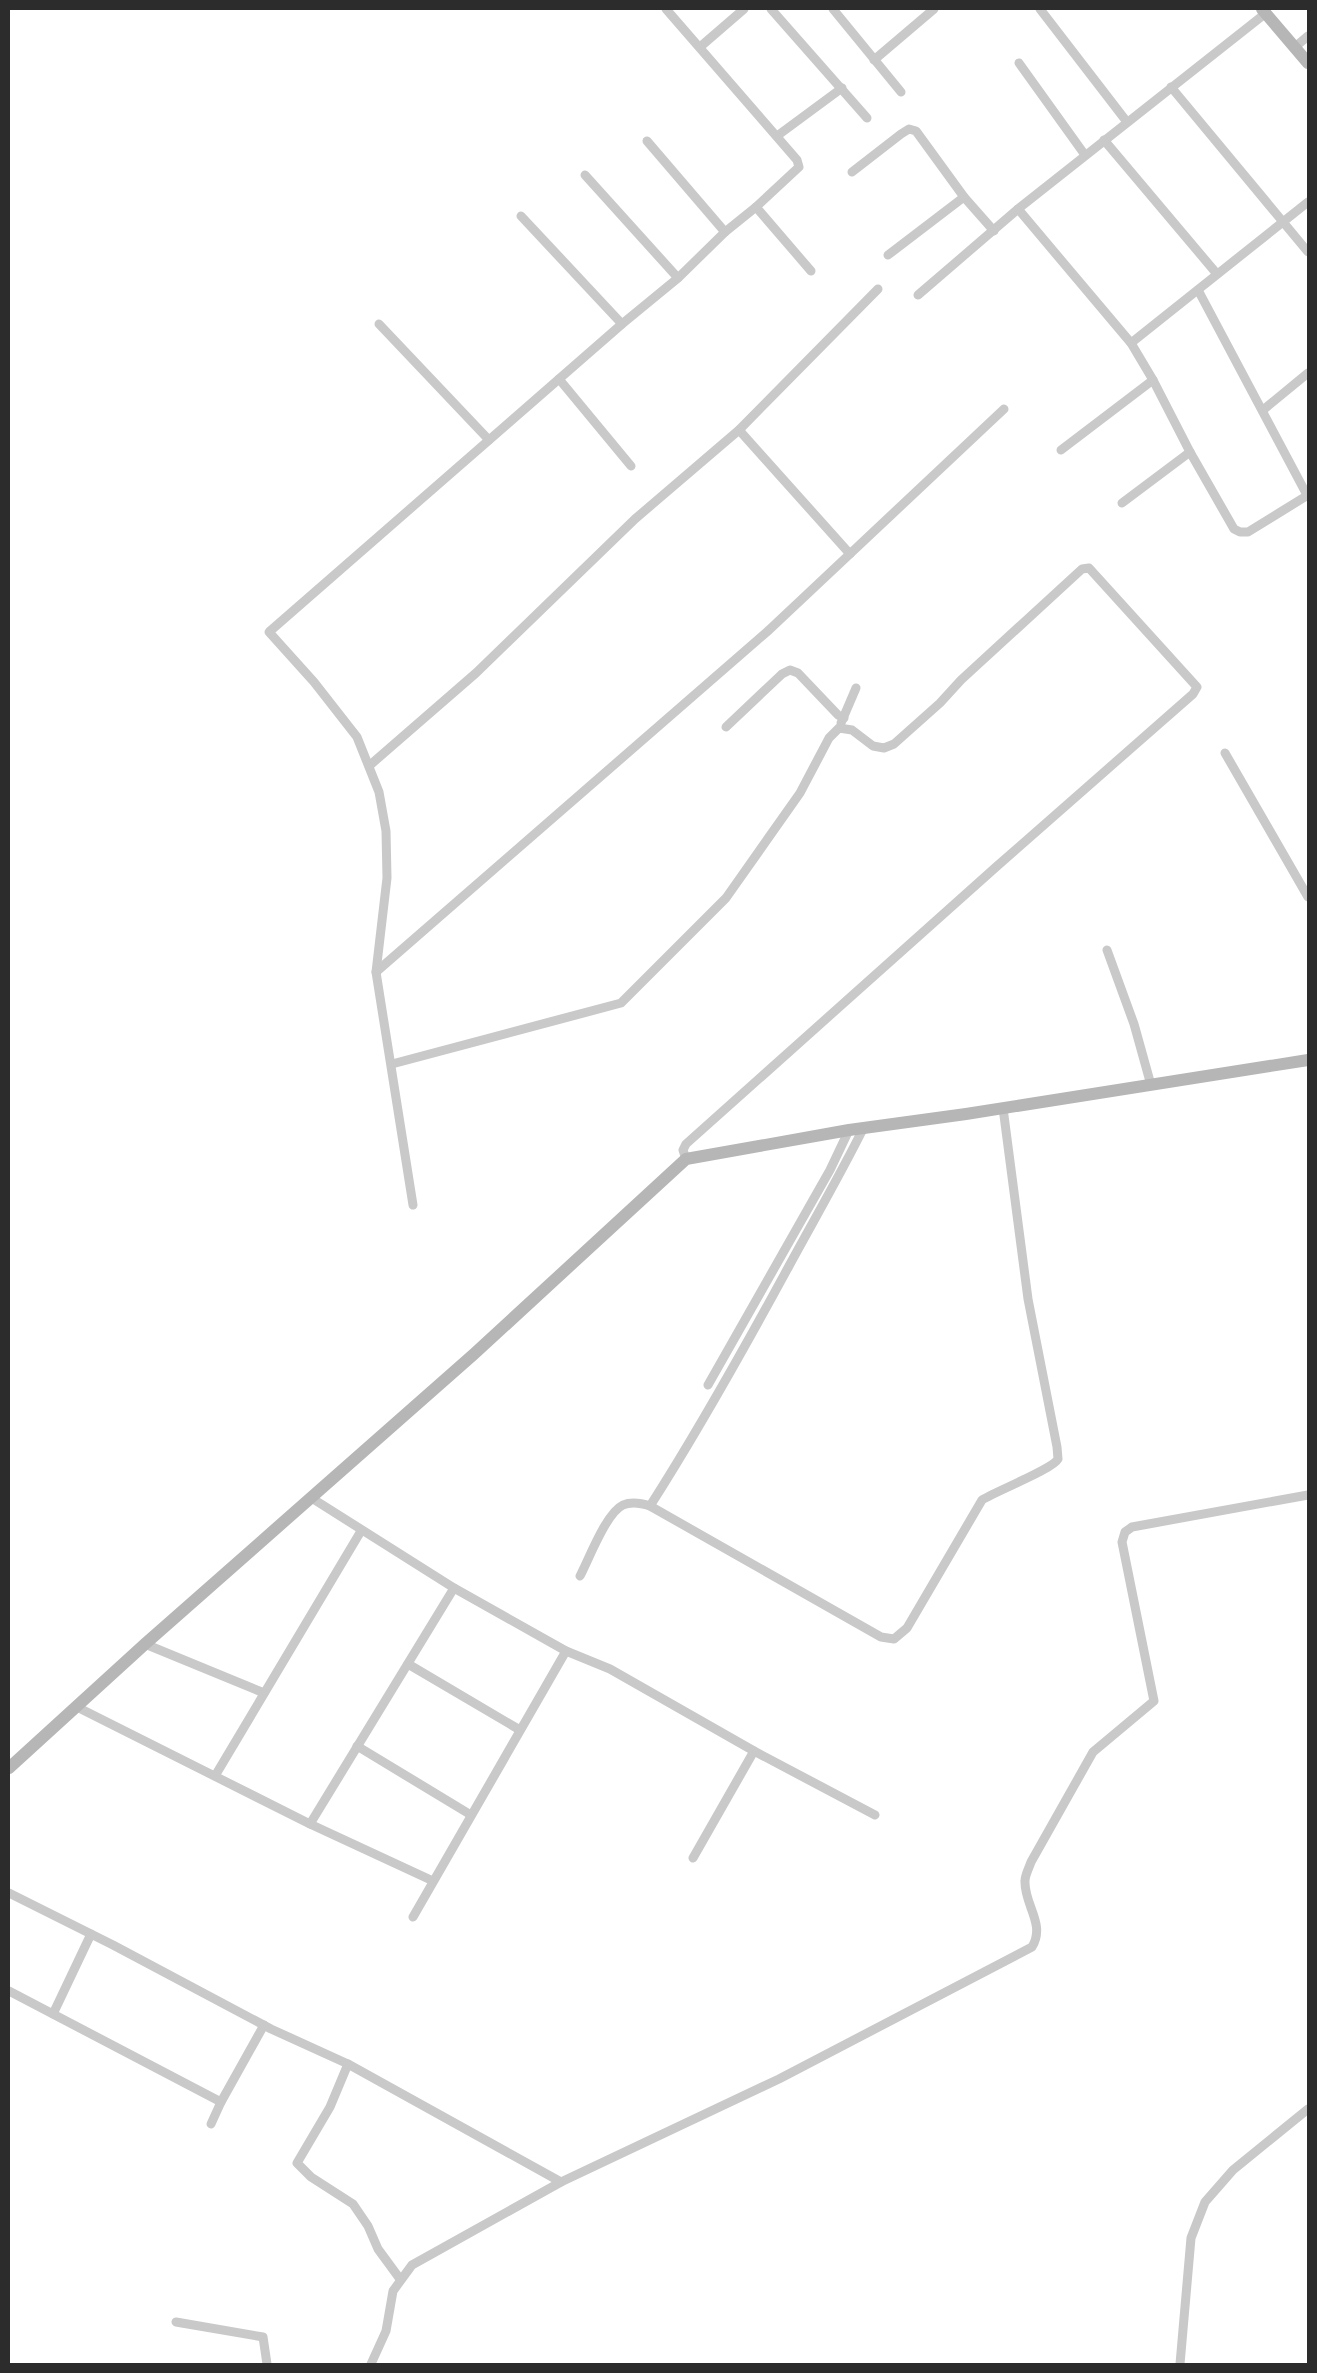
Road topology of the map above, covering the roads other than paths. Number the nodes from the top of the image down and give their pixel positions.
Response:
1 (666, 9) edge
2 (744, 9) edge
3 (771, 9) edge
4 (832, 9) edge
5 (934, 9) edge
6 (1040, 9) edge
7 (1264, 11) edge
8 (1308, 36) edge
9 (700, 47) junction
10 (1295, 47) junction
11 (874, 60) junction
12 (1308, 63) edge
13 (1018, 64) dead end
14 (1171, 87) junction
15 (842, 88) junction
16 (901, 92) dead end
17 (867, 118) dead end
18 (1128, 122) junction
19 (777, 136) junction
20 (1104, 140) junction
21 (647, 141) dead end
22 (1085, 155) junction
23 (852, 172) dead end
24 (585, 175) dead end
25 (964, 197) junction
26 (1308, 202) edge
27 (756, 207) junction
28 (1018, 209) junction
29 (521, 216) dead end
30 (1283, 222) junction
31 (994, 231) junction
32 (725, 232) junction
33 (1308, 252) edge
34 (888, 255) dead end
35 (811, 271) dead end
36 (1217, 274) junction
37 (678, 278) junction
38 (878, 289) dead end
39 (1198, 290) junction
40 (918, 295) dead end
41 (379, 324) dead end
42 (622, 324) junction
43 (1131, 343) junction
44 (1305, 376) edge
45 (560, 379) junction
46 (1153, 380) junction
47 (1308, 386) edge
48 (1004, 409) dead end
49 (1263, 410) junction
50 (739, 430) junction
51 (490, 440) junction
52 (1061, 450) dead end
53 (1190, 452) junction
54 (631, 466) dead end
55 (1308, 496) edge
56 (1122, 503) dead end
57 (850, 554) junction
58 (856, 688) dead end
59 (844, 718) junction
60 (726, 727) dead end
61 (839, 728) junction
62 (1225, 753) dead end
63 (369, 766) junction
64 (1308, 897) edge
65 (1108, 950) dead end
66 (376, 972) junction
67 (1308, 1060) edge
68 (392, 1064) junction
69 (1150, 1085) junction
70 (1003, 1108) junction
71 (863, 1129) junction
72 (849, 1130) junction
73 (686, 1159) junction
74 (413, 1204) dead end
75 (708, 1386) dead end
76 (1308, 1495) edge
77 (310, 1497) junction
78 (650, 1506) junction
79 (361, 1531) junction
80 (580, 1576) dead end
81 (454, 1588) junction
82 (144, 1644) junction
83 (566, 1651) junction
84 (408, 1664) junction
85 (264, 1693) junction
86 (77, 1707) junction
87 (520, 1730) junction
88 (358, 1746) junction
89 (754, 1750) junction
90 (9, 1768) edge
91 (215, 1776) junction
92 (875, 1815) dead end
93 (471, 1816) junction
94 (310, 1824) junction
95 (693, 1858) dead end
96 (433, 1881) junction
97 (9, 1893) edge
98 (413, 1917) dead end
99 (91, 1934) junction
100 (9, 1991) edge
101 (53, 2014) junction
102 (264, 2025) junction
103 (348, 2064) junction
104 (221, 2102) junction
105 (1308, 2109) edge
106 (211, 2124) dead end
107 (561, 2182) junction
108 (400, 2279) junction
109 (176, 2322) dead end
110 (266, 2364) edge
111 (371, 2364) edge
112 (1180, 2364) edge

1 - 9 street
2 - 9 street
3 - 15 street
4 - 11 street
5 - 11 street
6 - 18 street
7 - 10 street
7 - 14 street
8 - 10 street
9 - 19 street
10 - 12 street
11 - 16 street
13 - 22 street
14 - 18 street
14 - 30 street
15 - 17 street
15 - 19 street
18 - 20 street
19 - 27 street
20 - 22 street
20 - 36 street
21 - 32 street
22 - 28 street
23 - 25 street
24 - 37 street
25 - 31 street
25 - 34 street
26 - 30 street
27 - 32 street
27 - 35 street
28 - 31 street
28 - 43 street
29 - 42 street
30 - 33 street
30 - 36 street
31 - 40 street
32 - 37 street
36 - 39 street
37 - 42 street
38 - 50 street
39 - 43 street
39 - 49 street
41 - 51 street
42 - 45 street
43 - 46 street
44 - 47 street
44 - 49 street
45 - 51 street
45 - 54 street
46 - 52 street
46 - 53 street
48 - 57 street
49 - 55 street
50 - 57 street
50 - 63 street
51 - 63 street
53 - 55 street
53 - 56 street
57 - 66 street
58 - 59 street
59 - 60 street
59 - 61 street
61 - 68 street
61 - 73 street
62 - 64 street
63 - 66 street
65 - 69 street
66 - 68 street
67 - 69 street
68 - 74 street
69 - 70 street
70 - 71 street
70 - 78 street
71 - 72 street
71 - 78 street
72 - 73 street
72 - 75 street
73 - 77 street
76 - 107 street
77 - 79 street
77 - 82 street
78 - 80 street
79 - 81 street
79 - 85 street
81 - 83 street
81 - 84 street
82 - 85 street
82 - 86 street
83 - 87 street
83 - 89 street
84 - 87 street
84 - 88 street
85 - 91 street
86 - 90 street
86 - 91 street
87 - 93 street
88 - 93 street
88 - 94 street
89 - 92 street
89 - 95 street
91 - 94 street
93 - 96 street
94 - 96 street
96 - 98 street
97 - 99 street
99 - 101 street
99 - 102 street
100 - 101 street
101 - 104 street
102 - 103 street
102 - 104 street
103 - 107 street
103 - 108 street
104 - 106 street
105 - 112 street
107 - 108 street
108 - 111 street
109 - 110 street

